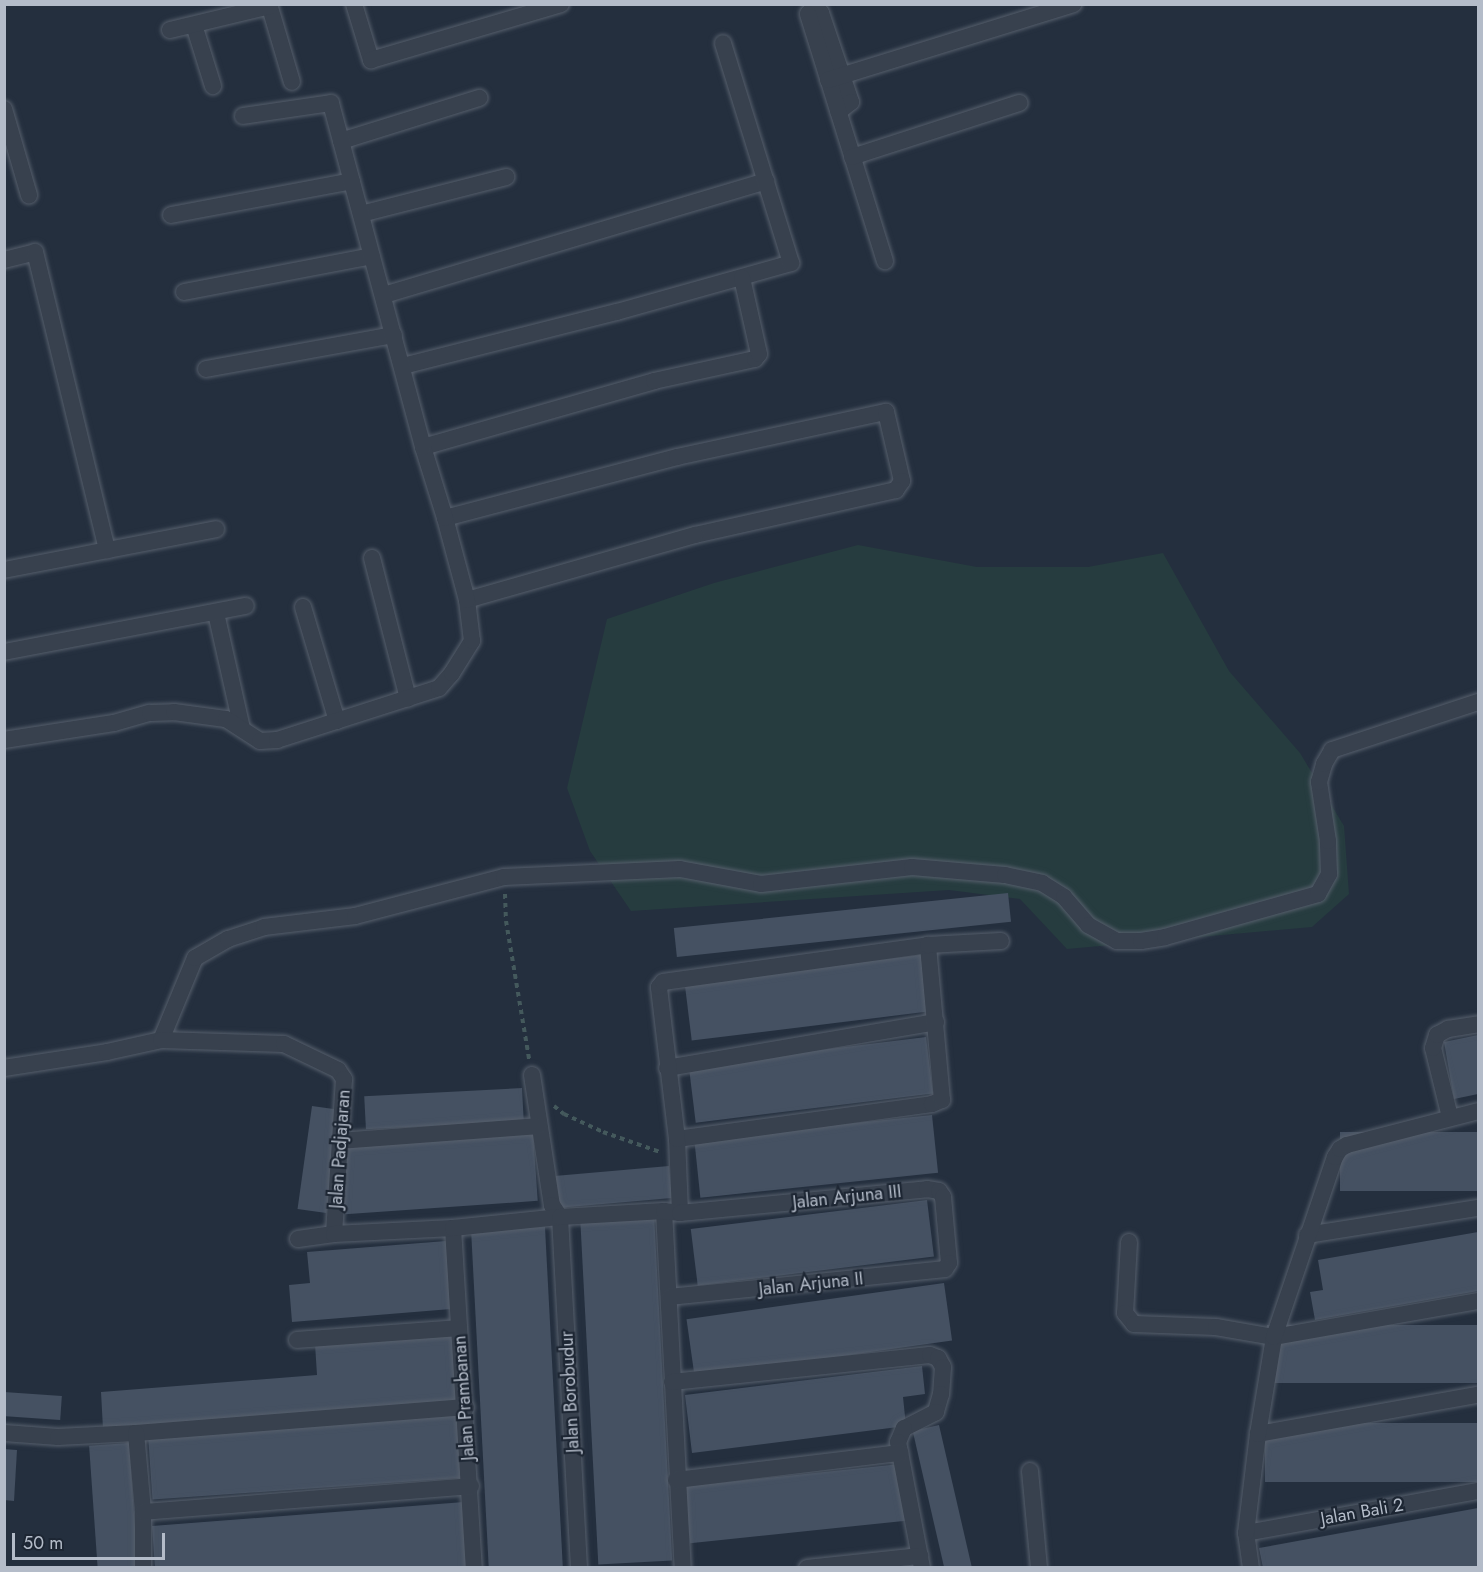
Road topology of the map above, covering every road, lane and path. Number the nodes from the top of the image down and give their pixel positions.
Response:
1 (354, 4) edge
2 (561, 4) edge
3 (1073, 4) edge
4 (270, 5) edge
5 (814, 5) edge
6 (194, 25) junction
7 (170, 30) dead end
8 (723, 43) dead end
9 (835, 78) junction
10 (292, 82) dead end
11 (213, 86) dead end
12 (479, 98) dead end
13 (1019, 103) dead end
14 (4, 109) edge
15 (243, 116) dead end
16 (341, 141) junction
17 (852, 157) junction
18 (506, 177) dead end
19 (352, 181) junction
20 (766, 182) junction
21 (29, 195) dead end
22 (361, 214) junction
23 (171, 215) dead end
24 (372, 256) junction
25 (4, 260) edge
26 (885, 261) dead end
27 (742, 278) junction
28 (184, 292) dead end
29 (384, 295) junction
30 (394, 335) junction
31 (403, 366) junction
32 (206, 369) dead end
33 (423, 447) junction
34 (446, 518) junction
35 (216, 529) dead end
36 (106, 550) junction
37 (372, 558) dead end
38 (4, 570) edge
39 (467, 600) junction
40 (246, 606) dead end
41 (303, 607) dead end
42 (216, 613) junction
43 (4, 652) edge
44 (408, 698) junction
45 (1479, 702) edge
46 (337, 721) junction
47 (242, 728) junction
48 (4, 740) edge
49 (504, 878) junction
50 (1001, 941) dead end
51 (928, 945) junction
52 (936, 1022) junction
53 (1479, 1024) edge
54 (161, 1040) junction
55 (4, 1068) edge
56 (667, 1068) junction
57 (532, 1075) joint
58 (551, 1104) dead end
59 (1479, 1112) edge
60 (1450, 1117) junction
61 (538, 1126) junction
62 (676, 1139) junction
63 (340, 1141) junction
64 (677, 1158) junction
65 (1479, 1208) edge
66 (672, 1212) junction
67 (560, 1217) junction
68 (453, 1228) junction
69 (334, 1234) junction
70 (1307, 1235) junction
71 (298, 1239) dead end
72 (1129, 1242) dead end
73 (949, 1263) joint
74 (669, 1297) junction
75 (1479, 1301) edge
76 (459, 1328) junction
77 (1274, 1337) junction
78 (297, 1340) dead end
79 (672, 1382) junction
80 (1479, 1395) edge
81 (466, 1407) junction
82 (4, 1433) edge
83 (136, 1433) junction
84 (1258, 1434) junction
85 (900, 1453) junction
86 (1030, 1471) dead end
87 (676, 1480) junction
88 (471, 1486) junction
89 (1479, 1491) edge
90 (143, 1512) junction
91 (1246, 1533) junction
92 (921, 1562) edge
93 (143, 1568) edge
94 (474, 1568) edge
95 (579, 1568) edge
96 (683, 1568) edge
97 (807, 1568) edge
98 (1039, 1568) edge
99 (1251, 1568) edge

1 - 2 street
3 - 9 street
4 - 6 street
4 - 10 street
5 - 9 street
6 - 7 street
6 - 11 street
8 - 20 street
9 - 17 street
12 - 16 street
13 - 17 street
14 - 21 street
15 - 16 street
16 - 19 street
17 - 26 street
18 - 22 street
19 - 22 street
19 - 23 street
20 - 27 street
20 - 29 street
22 - 24 street
24 - 28 street
24 - 29 street
25 - 36 street
27 - 31 street
27 - 33 street
29 - 30 street
30 - 31 street
30 - 32 street
31 - 33 street
33 - 34 street
34 - 39 street
34 - 39 street
35 - 36 street
36 - 38 street
37 - 44 street
39 - 44 street
40 - 42 street
41 - 46 street
42 - 43 street
42 - 47 street
44 - 46 street
45 - 49 street
46 - 47 street
47 - 48 street
49 - 54 street
49 - 57 path
50 - 51 street
51 - 52 street
51 - 56 street
52 - 56 street
52 - 62 street
53 - 60 street
54 - 55 street, Jalan Padjajaran
54 - 63 street, Jalan Padjajaran
56 - 62 street
57 - 61 street, Jalan Borobudur
58 - 64 path
59 - 60 street
60 - 70 street
61 - 63 street
61 - 67 street, Jalan Borobudur
62 - 64 street
63 - 69 street, Jalan Padjajaran
64 - 66 street
65 - 70 street
66 - 67 street
66 - 73 street, Jalan Arjuna III
66 - 74 street
67 - 68 street
67 - 95 street, Jalan Borobudur
68 - 69 street
68 - 76 street, Jalan Prambanan
69 - 71 street
70 - 77 street
72 - 77 street
73 - 74 street, Jalan Arjuna II
74 - 79 street
75 - 77 street
76 - 78 street
76 - 81 street, Jalan Prambanan
77 - 84 street
79 - 85 street
79 - 87 street
80 - 84 street
81 - 83 street
81 - 88 street, Jalan Prambanan
82 - 83 street
83 - 90 street
84 - 91 street
85 - 87 street
85 - 92 street
86 - 98 street
87 - 96 street
88 - 90 street
88 - 94 street, Jalan Prambanan
89 - 91 street, Jalan Bali 2
90 - 93 street
91 - 99 street
92 - 97 street

